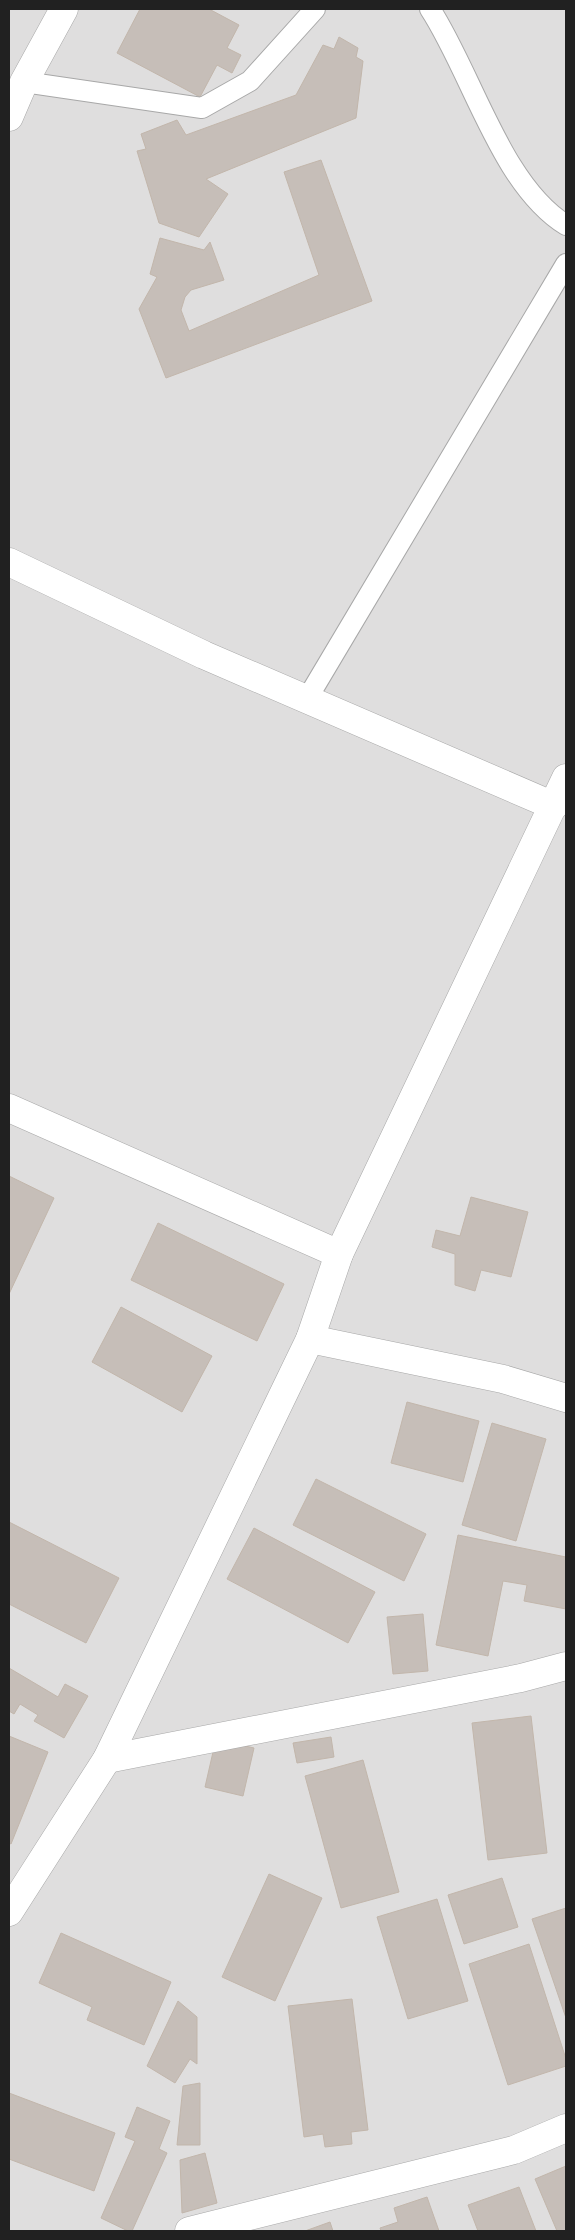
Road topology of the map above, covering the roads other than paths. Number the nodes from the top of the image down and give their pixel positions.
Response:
1 (64, 9) edge
2 (315, 9) edge
3 (430, 9) edge
4 (21, 74) edge
5 (9, 116) edge
6 (566, 225) edge
7 (566, 264) edge
8 (9, 562) edge
9 (307, 699) junction
10 (566, 778) edge
11 (554, 806) junction
12 (9, 1108) edge
13 (339, 1254) junction
14 (310, 1339) junction
15 (566, 1398) edge
16 (566, 1666) edge
17 (107, 1759) junction
18 (9, 1912) edge
19 (566, 2128) edge
20 (189, 2231) edge

1 - 4 street
2 - 4 lane
3 - 6 lane
4 - 5 street
7 - 9 lane
8 - 9 street
9 - 11 street
10 - 11 street
11 - 13 street
12 - 13 street
13 - 14 street
14 - 15 street
14 - 17 street
16 - 17 street
17 - 18 street
19 - 20 street

